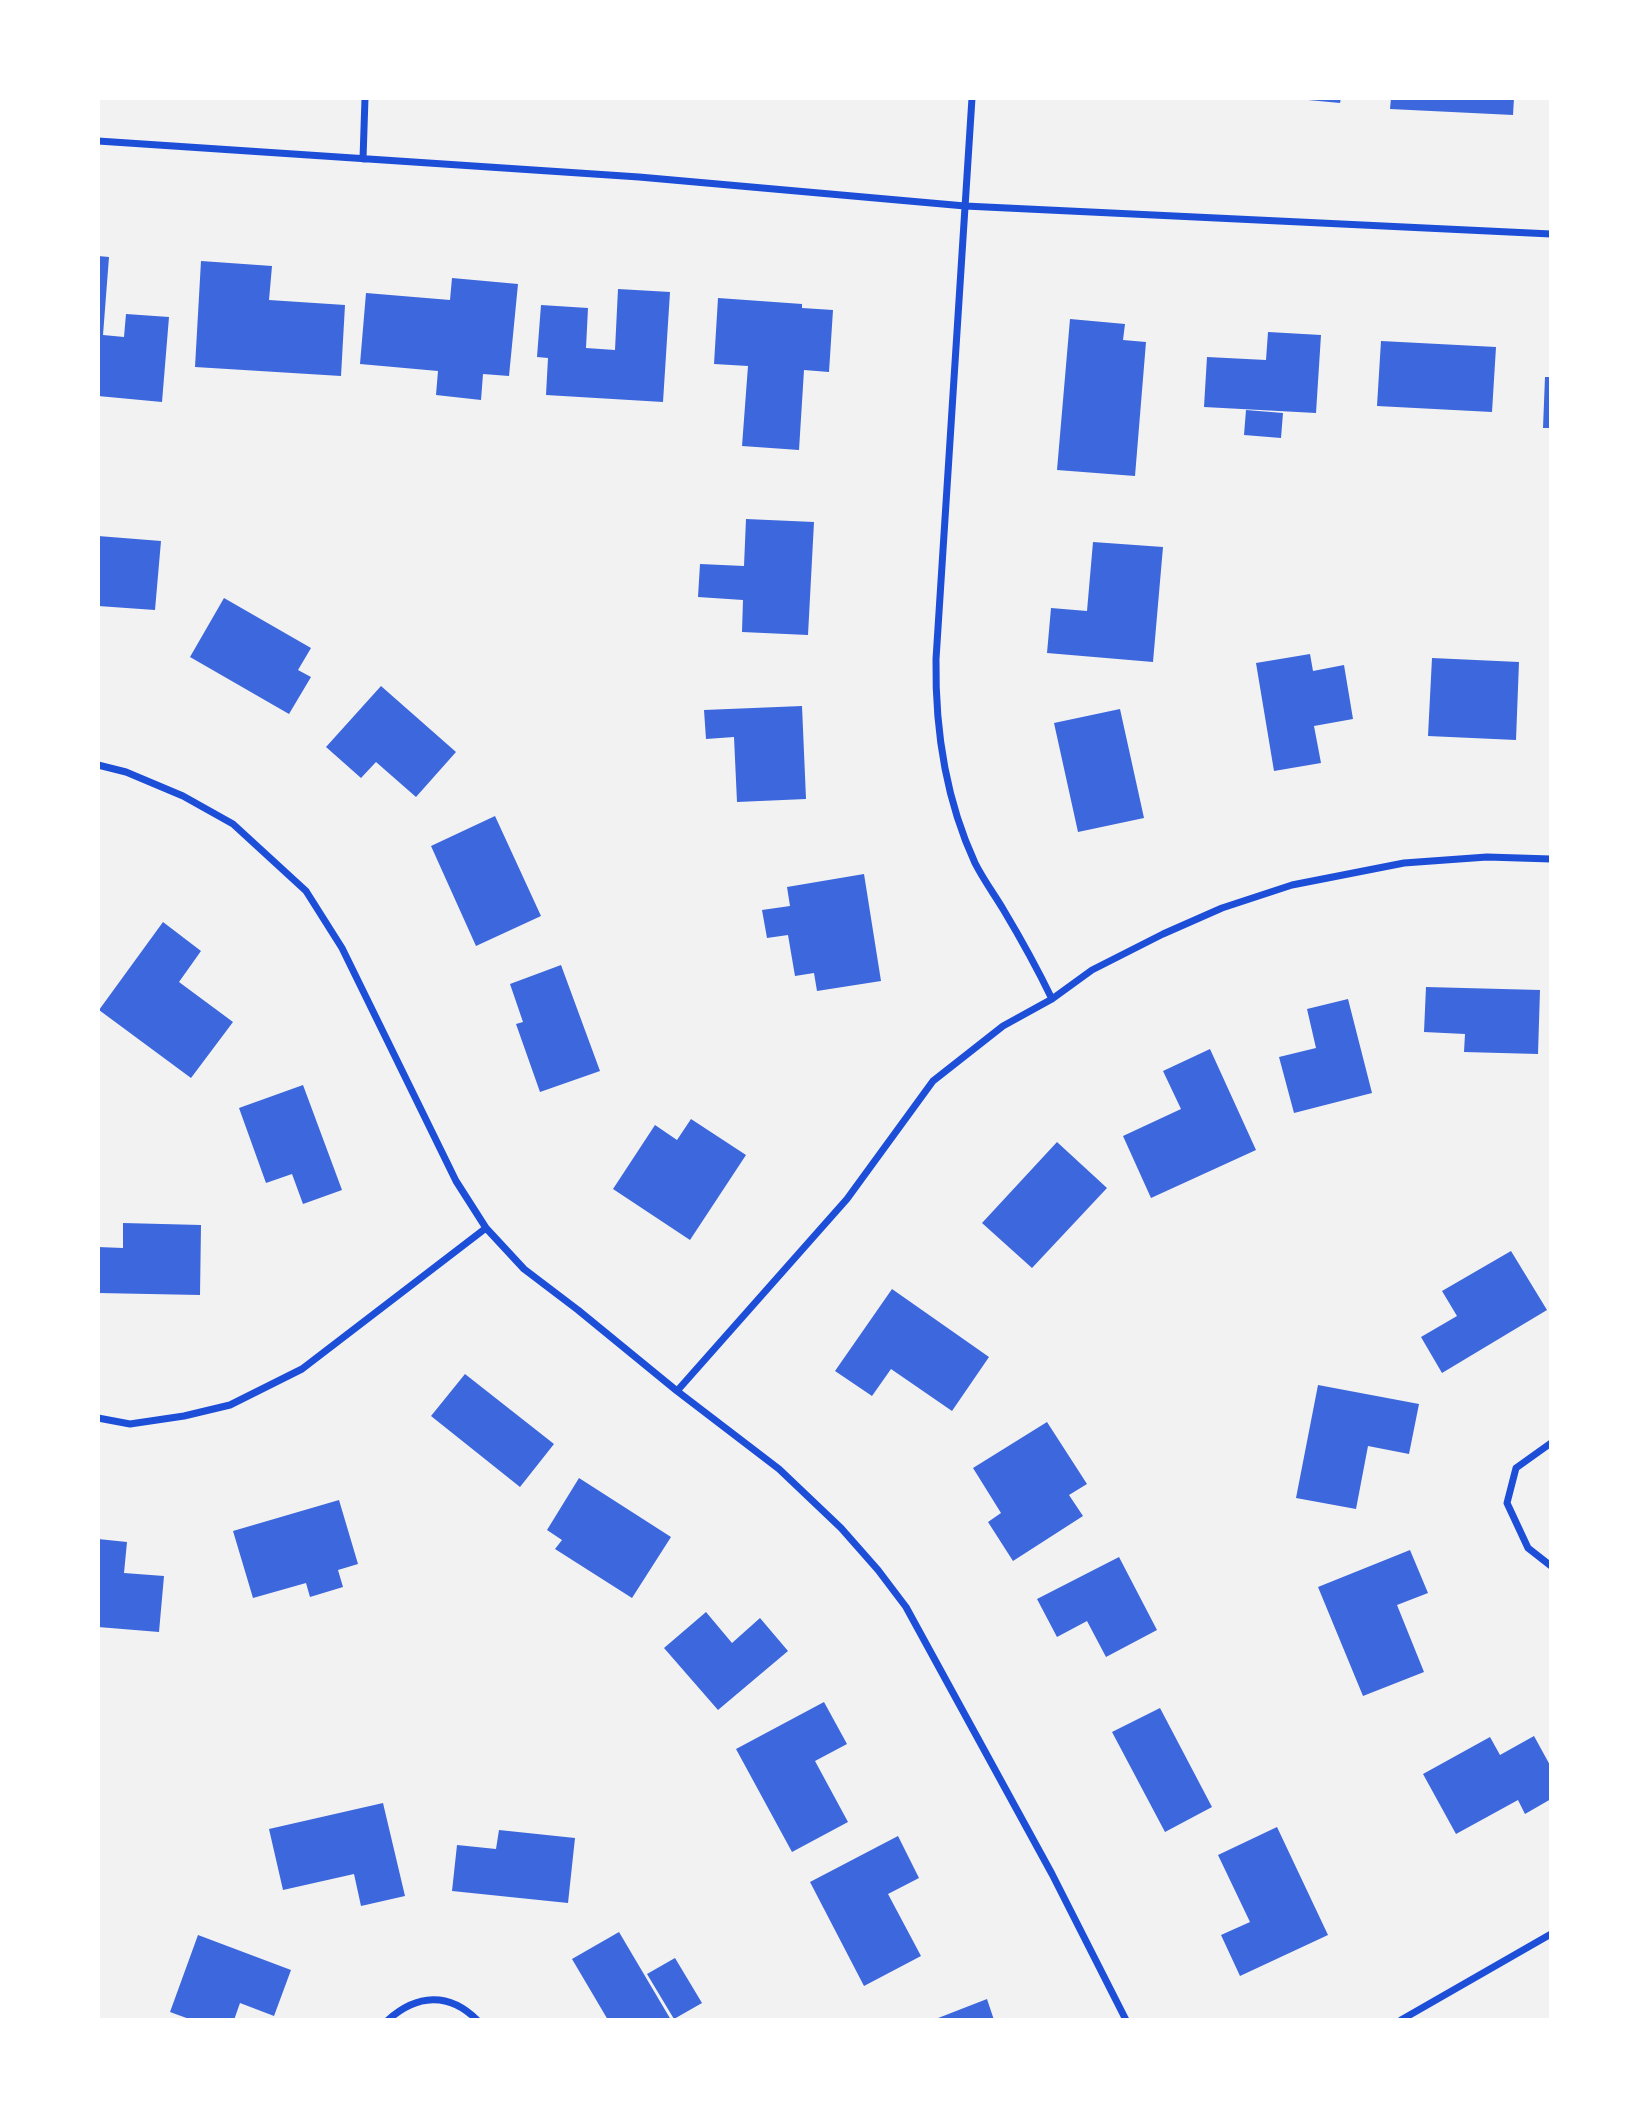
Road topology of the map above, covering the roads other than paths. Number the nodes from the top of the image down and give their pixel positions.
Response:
1 (365, 98) edge
2 (972, 98) edge
3 (98, 141) edge
4 (363, 159) junction
5 (965, 206) junction
6 (1551, 234) edge
7 (98, 765) edge
8 (1551, 859) edge
9 (1052, 999) junction
10 (486, 1228) junction
11 (677, 1391) junction
12 (98, 1418) edge
13 (1551, 1443) edge
14 (1551, 1566) edge
15 (1551, 1934) edge
16 (388, 2020) edge
17 (477, 2020) edge
18 (1126, 2020) edge
19 (1401, 2020) edge

1 - 4 street
2 - 5 street
3 - 4 street
4 - 5 street
5 - 6 street
5 - 9 street
7 - 10 street
8 - 9 street
9 - 11 street
10 - 11 street
10 - 12 street
11 - 18 street
13 - 14 street
15 - 19 street
16 - 17 street

